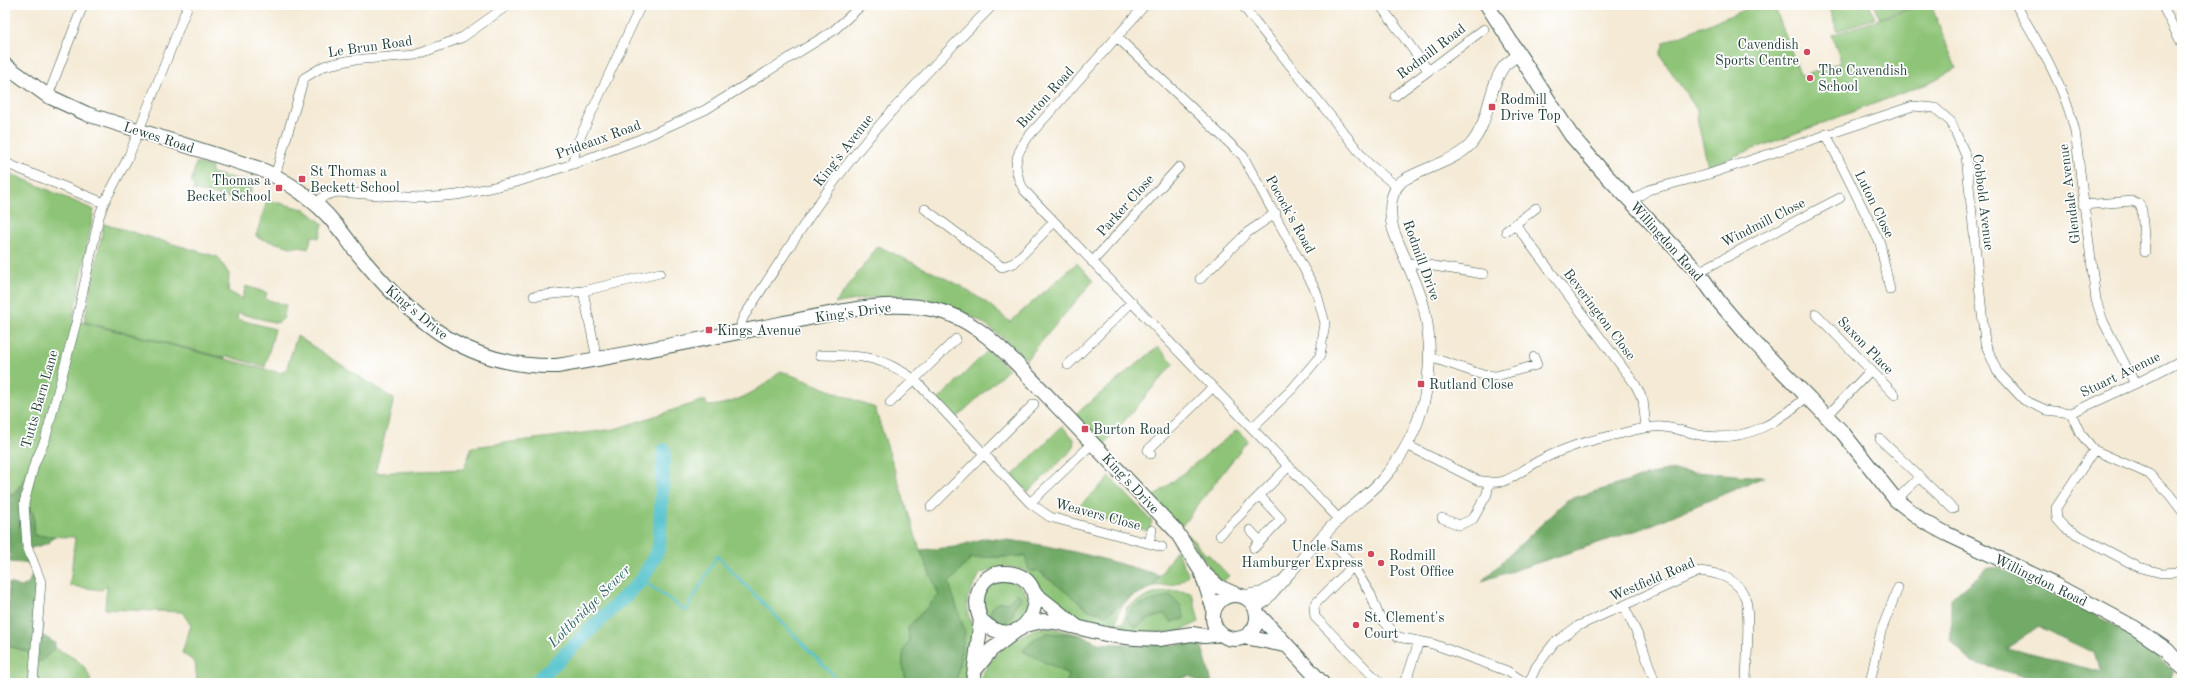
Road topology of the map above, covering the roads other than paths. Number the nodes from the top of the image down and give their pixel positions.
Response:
1 (83, 5) edge
2 (188, 5) edge
3 (508, 5) edge
4 (641, 5) edge
5 (862, 5) edge
6 (993, 5) edge
7 (1145, 5) edge
8 (1242, 5) edge
9 (1380, 5) edge
10 (1487, 5) edge
11 (2016, 5) edge
12 (2162, 5) edge
13 (1484, 29) dead end
14 (1118, 38) junction
15 (2182, 44) edge
16 (1518, 55) junction
17 (5, 65) edge
18 (1428, 70) junction
19 (48, 96) junction
20 (1395, 96) dead end
21 (140, 131) junction
22 (1826, 134) junction
23 (5, 163) edge
24 (573, 164) junction
25 (1179, 167) dead end
26 (275, 176) junction
27 (1396, 186) junction
28 (1840, 198) dead end
29 (1632, 201) junction
30 (104, 203) junction
31 (315, 205) junction
32 (2083, 205) junction
33 (1536, 208) dead end
34 (924, 209) dead end
35 (1276, 214) junction
36 (1054, 222) junction
37 (1514, 224) junction
38 (1506, 231) dead end
39 (2145, 252) dead end
40 (1092, 262) junction
41 (1407, 265) junction
42 (1698, 272) junction
43 (660, 273) dead end
44 (1483, 274) dead end
45 (1200, 279) dead end
46 (1890, 290) dead end
47 (583, 291) junction
48 (534, 296) dead end
49 (1132, 302) junction
50 (1816, 314) dead end
51 (742, 331) junction
52 (956, 339) dead end
53 (820, 355) dead end
54 (1534, 356) dead end
55 (1430, 357) junction
56 (597, 360) junction
57 (2182, 360) edge
58 (1068, 365) dead end
59 (1871, 370) junction
60 (914, 379) junction
61 (2135, 384) junction
62 (1213, 387) junction
63 (1895, 395) dead end
64 (1806, 396) junction
65 (890, 403) dead end
66 (1034, 404) dead end
67 (2071, 413) junction
68 (1827, 416) junction
69 (1252, 428) junction
70 (1646, 428) junction
71 (1880, 439) dead end
72 (1093, 443) junction
73 (1407, 445) junction
74 (2094, 450) junction
75 (984, 454) junction
76 (1151, 454) dead end
77 (1289, 466) junction
78 (1919, 478) junction
79 (1490, 483) junction
80 (1260, 496) junction
81 (1896, 500) junction
82 (1030, 503) junction
83 (931, 506) dead end
84 (1954, 509) dead end
85 (2182, 511) edge
86 (1442, 518) dead end
87 (1339, 519) junction
88 (1152, 530) dead end
89 (1250, 530) dead end
90 (1220, 535) dead end
91 (1323, 537) junction
92 (1150, 543) junction
93 (1162, 547) dead end
94 (1353, 566) junction
95 (1201, 571) junction
96 (2182, 572) edge
97 (1285, 579) junction
98 (1898, 588) dead end
99 (1034, 593) junction
100 (1240, 596) junction
101 (1624, 606) junction
102 (1256, 611) junction
103 (1214, 612) junction
104 (981, 620) junction
105 (1021, 628) junction
106 (1079, 628) junction
107 (1192, 634) junction
108 (1220, 634) junction
109 (1245, 637) junction
110 (1420, 641) junction
111 (1286, 645) junction
112 (2182, 667) edge
113 (974, 676) edge
114 (33, 683) edge
115 (1322, 683) edge
116 (1380, 683) edge
117 (1403, 683) edge
118 (1528, 683) edge
119 (1655, 683) edge
120 (1746, 683) edge
121 (1870, 683) edge

1 - 19 street
2 - 21 street, Tutts Barn Lane
3 - 26 street, Le Brun Road
4 - 24 street
5 - 24 street, Prideaux Road
6 - 51 street, King's Avenue
7 - 14 street, Burton Road
8 - 27 street
9 - 18 street
10 - 16 main road, Willingdon Road
11 - 32 street, Glendale Avenue
12 - 15 street
13 - 18 street, Rodmill Road
14 - 35 street, Pocock's Road
14 - 36 street, Burton Road
16 - 27 street
16 - 29 main road, Willingdon Road
17 - 19 main road, Lewes Road
18 - 20 street, Rodmill Road
19 - 21 main road, Lewes Road
21 - 26 main road, Lewes Road
21 - 30 street, Tutts Barn Lane
22 - 29 street, Cobbold Avenue
22 - 46 street, Luton Close
22 - 67 street, Cobbold Avenue
23 - 30 street
24 - 31 street, Prideaux Road
25 - 40 street, Parker Close
26 - 31 main road, Lewes Road
27 - 41 street, Rodmill Drive
28 - 42 street, Windmill Close
29 - 42 main road, Willingdon Road
30 - 114 street, Tutts Barn Lane
31 - 56 main road, King's Drive
32 - 39 street
32 - 61 street, Glendale Avenue
33 - 37 street
34 - 36 street
35 - 45 street
35 - 69 street, Pocock's Road
36 - 40 street, Burton Road
37 - 38 street
37 - 70 street, Beverington Close
40 - 49 street, Burton Road
41 - 44 street
41 - 55 street, Rodmill Drive
42 - 64 main road, Willingdon Road
43 - 47 street
47 - 48 street
47 - 56 street
49 - 58 street
49 - 62 street, Burton Road
50 - 59 street, Saxon Place
51 - 56 main road, King's Drive
51 - 72 main road, King's Drive
52 - 60 street
53 - 60 street, Weavers Close
54 - 55 street
55 - 73 street, Rodmill Drive
57 - 61 street, Stuart Avenue
59 - 63 street, Saxon Place
59 - 68 street
60 - 65 street
60 - 75 street, Weavers Close
61 - 67 street, Stuart Avenue
62 - 69 street, Burton Road
62 - 76 street
64 - 68 main road, Willingdon Road
64 - 70 street
66 - 75 street
67 - 74 street
68 - 81 main road, Willingdon Road
69 - 77 street, Burton Road
70 - 79 street
71 - 78 street
72 - 82 street, Weavers Close
72 - 95 main road, King's Drive
73 - 79 street
73 - 87 street, Rodmill Drive
74 - 85 street
74 - 96 street
75 - 82 street, Weavers Close
75 - 83 street
77 - 80 street
77 - 87 street, Burton Road
78 - 81 street
78 - 84 street
79 - 86 street
80 - 89 street
80 - 90 street
81 - 112 main road, Willingdon Road
82 - 92 street, Weavers Close
87 - 91 street, Rodmill Drive
88 - 92 street
91 - 94 street
91 - 97 street, Rodmill Drive
92 - 93 street, Weavers Close
94 - 110 street
94 - 116 street
95 - 100 main road, King's Drive
95 - 103 main road, King's Drive
97 - 100 street, Rodmill Drive
97 - 102 street, Rodmill Drive
98 - 121 street
99 - 104 main road
99 - 105 main road
99 - 106 main road
100 - 102 main road
100 - 103 main road
101 - 118 street, Westfield Road
101 - 119 street
101 - 120 street, Westfield Road
102 - 109 main road
102 - 111 main road
103 - 107 main road
103 - 108 main road
104 - 105 main road
104 - 113 main road
105 - 106 main road
105 - 113 main road
106 - 107 main road
107 - 108 main road
108 - 109 main road
109 - 111 main road
110 - 117 street
110 - 118 street
111 - 115 main road

